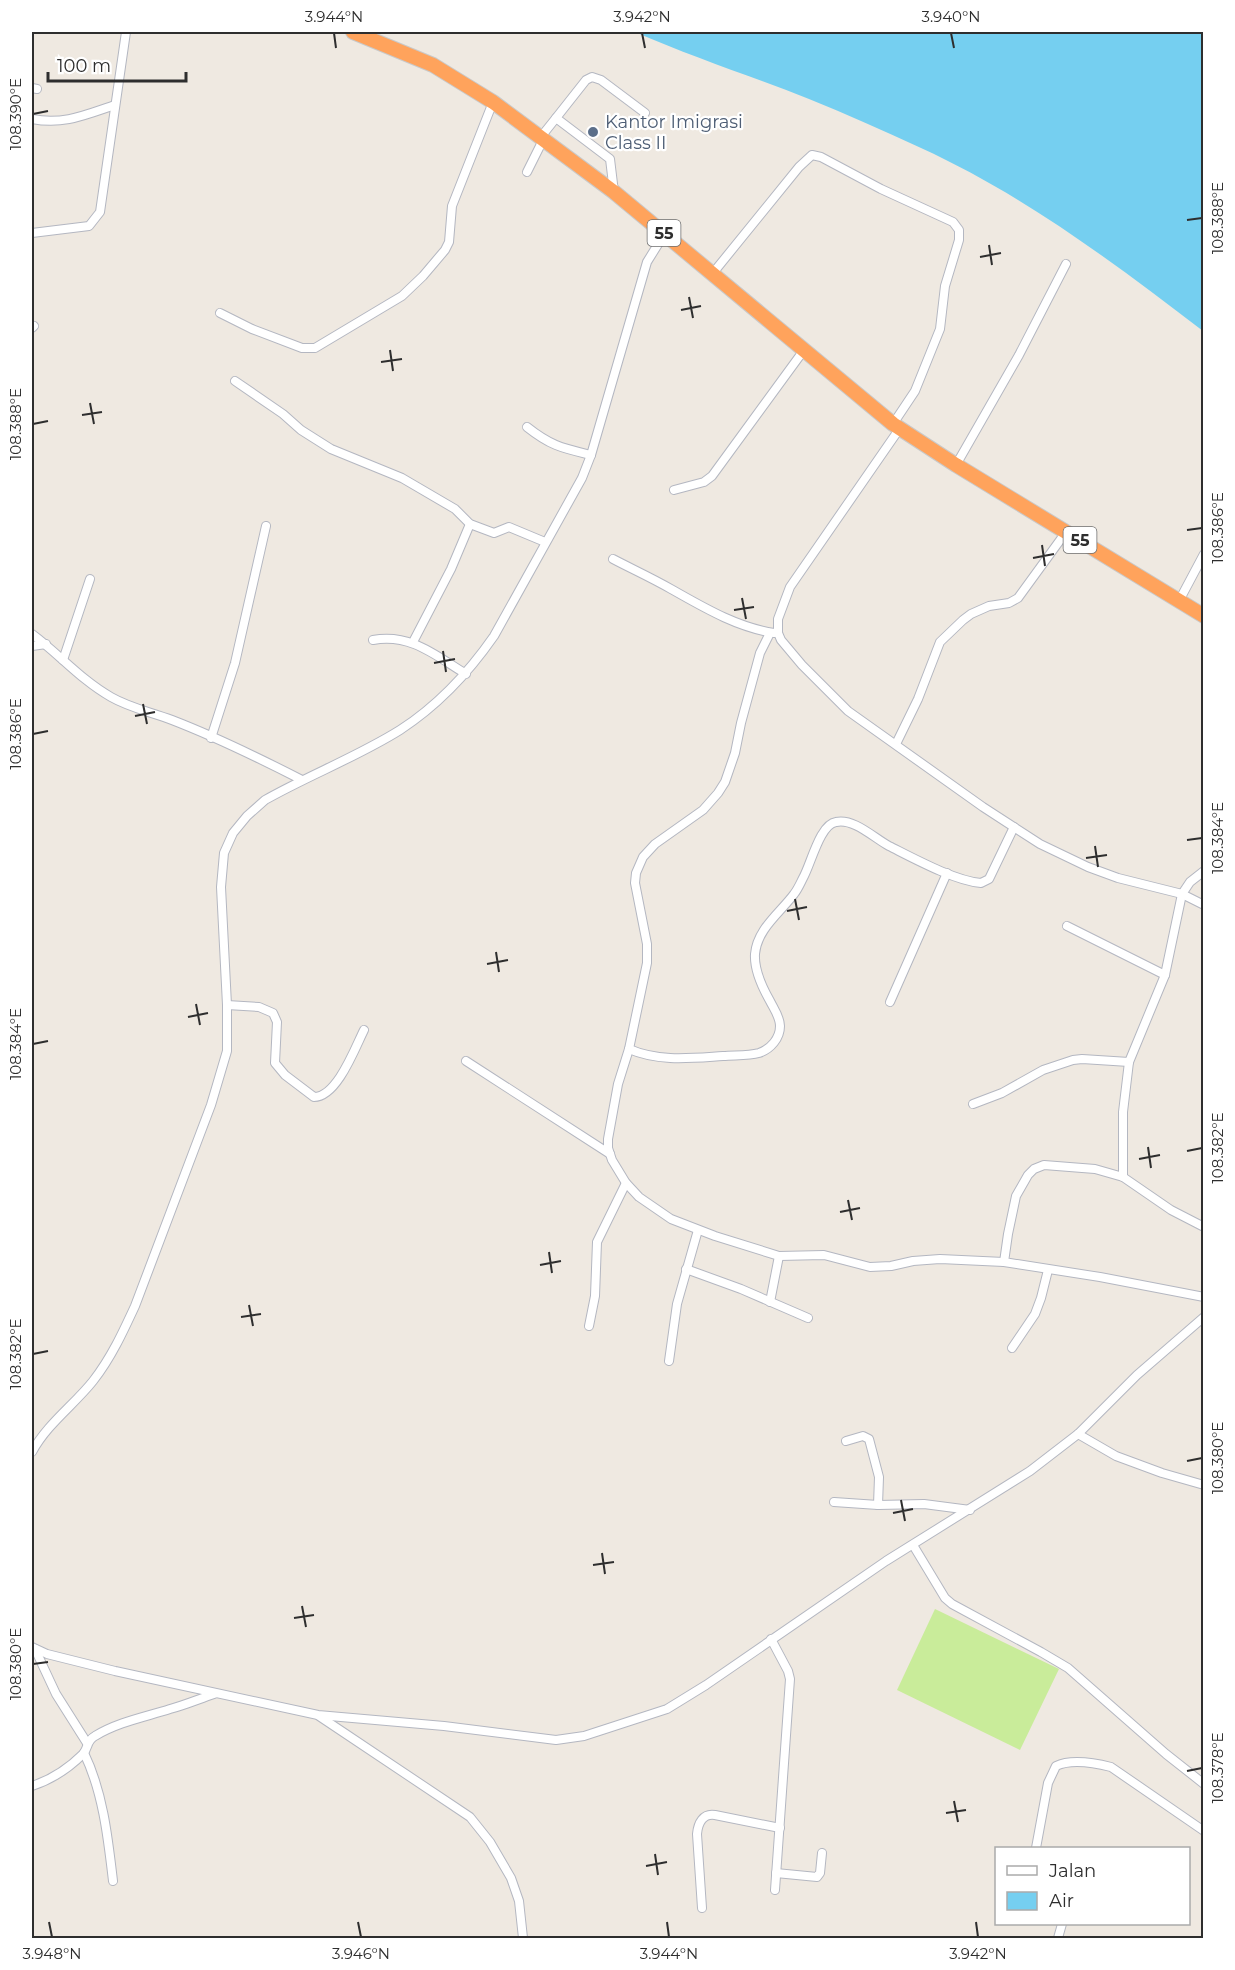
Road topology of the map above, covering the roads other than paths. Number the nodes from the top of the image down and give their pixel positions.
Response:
1 (126, 32) edge
2 (359, 33) edge
3 (493, 102) junction
4 (116, 105) junction
5 (645, 113) dead end
6 (556, 118) junction
7 (32, 119) edge
8 (542, 139) junction
9 (527, 172) dead end
10 (614, 192) junction
11 (32, 233) edge
12 (664, 233) junction
13 (1066, 264) dead end
14 (713, 273) junction
15 (220, 313) dead end
16 (804, 351) junction
17 (236, 381) dead end
18 (896, 426) junction
19 (527, 427) dead end
20 (591, 455) junction
21 (956, 465) junction
22 (674, 490) dead end
23 (470, 524) junction
24 (266, 525) dead end
25 (1066, 532) junction
26 (545, 542) junction
27 (1203, 554) edge
28 (613, 559) dead end
29 (90, 579) dead end
30 (1179, 601) junction
31 (1203, 616) edge
32 (774, 633) junction
33 (32, 634) edge
34 (373, 640) dead end
35 (413, 642) junction
36 (46, 644) junction
37 (32, 646) edge
38 (63, 660) junction
39 (466, 674) junction
40 (211, 738) junction
41 (896, 744) junction
42 (302, 780) junction
43 (1014, 827) junction
44 (1203, 871) edge
45 (947, 873) junction
46 (1182, 894) junction
47 (1203, 905) edge
48 (1067, 926) dead end
49 (1165, 975) junction
50 (890, 1002) dead end
51 (227, 1005) junction
52 (364, 1029) dead end
53 (629, 1049) junction
54 (466, 1061) dead end
55 (1129, 1062) junction
56 (973, 1104) dead end
57 (610, 1154) junction
58 (1123, 1177) junction
59 (626, 1183) junction
60 (1203, 1227) edge
61 (698, 1230) junction
62 (779, 1256) junction
63 (1004, 1262) junction
64 (686, 1269) junction
65 (1048, 1270) junction
66 (1203, 1297) edge
67 (770, 1302) junction
68 (1203, 1317) edge
69 (808, 1318) dead end
70 (589, 1326) dead end
71 (1012, 1348) dead end
72 (669, 1361) dead end
73 (1078, 1434) junction
74 (846, 1441) dead end
75 (32, 1452) edge
76 (1203, 1485) edge
77 (834, 1502) dead end
78 (878, 1505) junction
79 (970, 1510) junction
80 (913, 1545) junction
81 (771, 1640) junction
82 (33, 1648) edge
83 (216, 1693) junction
84 (318, 1715) junction
85 (87, 1743) junction
86 (84, 1753) junction
87 (1203, 1784) edge
88 (32, 1786) edge
89 (780, 1828) junction
90 (1203, 1831) edge
91 (1036, 1847) edge
92 (822, 1853) dead end
93 (776, 1874) junction
94 (113, 1881) dead end
95 (774, 1890) dead end
96 (702, 1908) dead end
97 (523, 1938) edge

1 - 4 street
2 - 3 highway, 55
3 - 8 highway, 55
3 - 15 street
4 - 7 street
4 - 11 street
5 - 6 street
6 - 8 street
6 - 10 street
8 - 9 street
8 - 10 highway, 55
10 - 12 highway, 55
12 - 14 highway, 55
12 - 20 street
13 - 21 street
14 - 16 highway, 55
14 - 18 street
16 - 18 highway, 55
16 - 22 street
17 - 23 street
18 - 21 highway, 55
18 - 32 street
19 - 20 street
20 - 26 street
21 - 25 highway, 55
23 - 26 street
23 - 35 street
24 - 40 street
25 - 30 highway, 55
25 - 41 street
26 - 39 street
27 - 30 street
28 - 32 street
29 - 38 street
30 - 31 highway, 55
32 - 41 street
32 - 53 street
33 - 36 street
34 - 35 street
35 - 39 street
36 - 37 street
36 - 38 street
38 - 40 street
39 - 42 street
40 - 42 street
41 - 43 street
42 - 51 street
43 - 45 street
43 - 46 street
44 - 46 street
45 - 50 street
45 - 53 street
46 - 47 street
46 - 49 street
48 - 49 street
49 - 55 street
51 - 52 street
51 - 75 street
53 - 57 street
54 - 57 street
55 - 56 street
55 - 58 street
57 - 59 street
58 - 60 street
58 - 63 street
59 - 61 street
59 - 70 street
61 - 62 street
61 - 64 street
62 - 63 street
62 - 67 street
63 - 65 street
64 - 67 street
64 - 72 street
65 - 66 street
65 - 71 street
67 - 69 street
68 - 73 street
73 - 76 street
73 - 79 street
74 - 78 street
77 - 78 street
78 - 79 street
79 - 80 street
80 - 81 street
80 - 87 street
81 - 84 street
81 - 89 street
82 - 83 street
82 - 85 street
83 - 84 street
83 - 85 street
84 - 97 street
85 - 86 street
86 - 88 street
86 - 94 street
89 - 93 street
89 - 96 street
90 - 91 street
92 - 93 street
93 - 95 street

